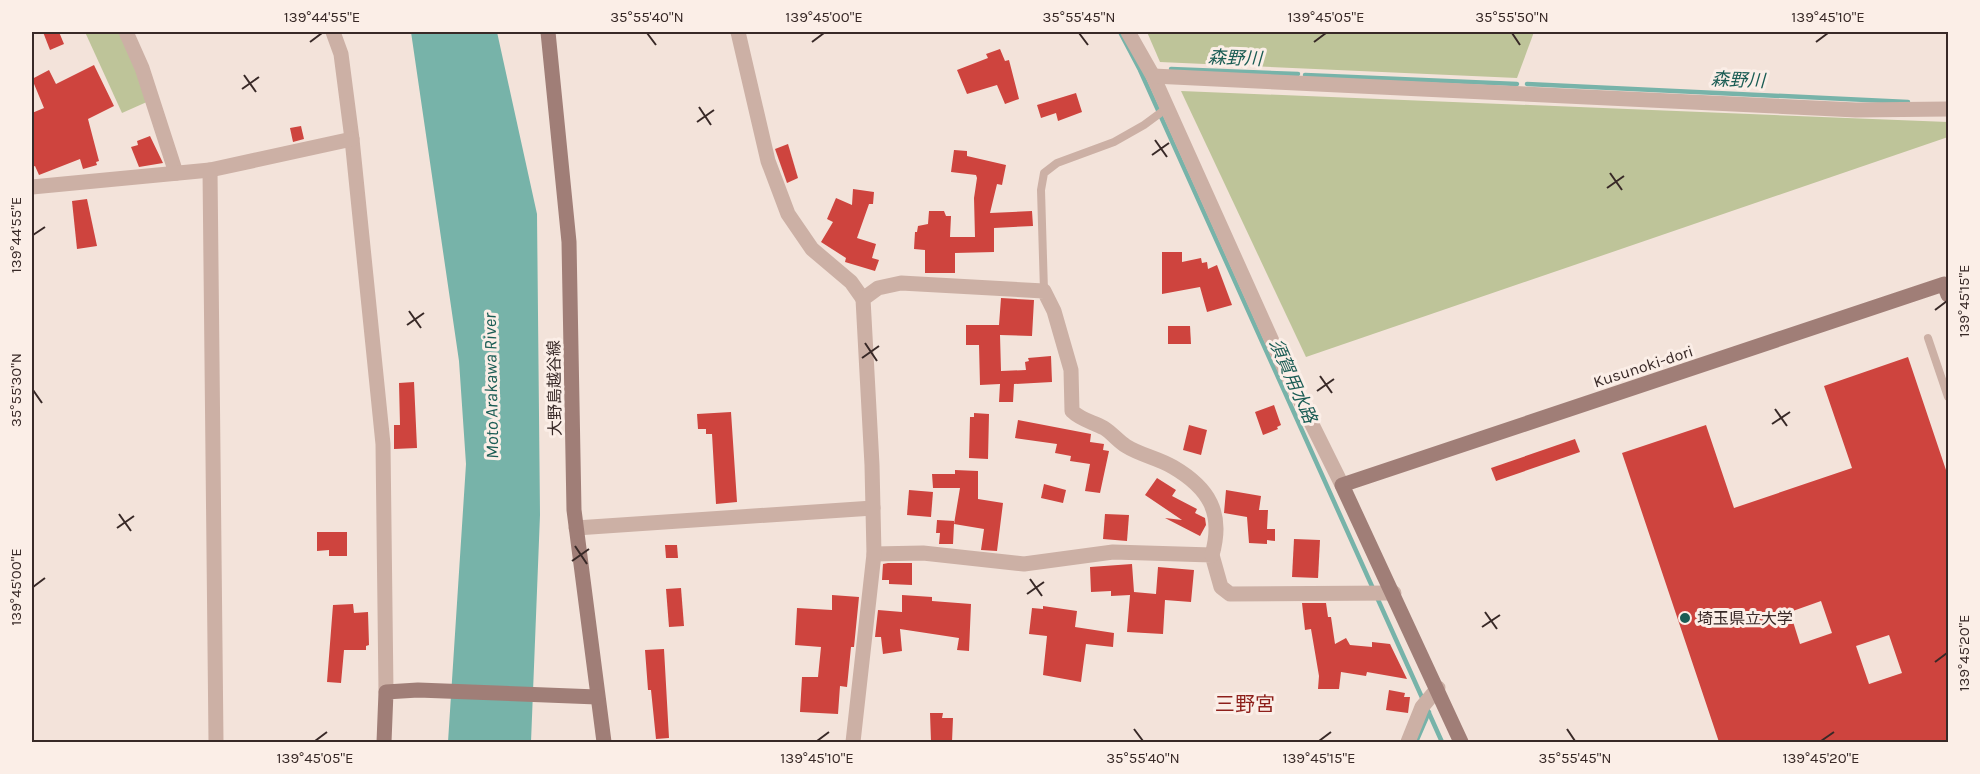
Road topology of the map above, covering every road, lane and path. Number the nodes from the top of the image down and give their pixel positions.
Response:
1 (126, 32) edge
2 (333, 32) edge
3 (548, 32) edge
4 (738, 32) edge
5 (1128, 32) edge
6 (1153, 76) junction
7 (1167, 108) junction
8 (1948, 110) edge
9 (352, 139) junction
10 (210, 170) junction
11 (176, 173) junction
12 (32, 187) edge
13 (1044, 291) junction
14 (1948, 295) edge
15 (863, 299) junction
16 (1928, 339) dead end
17 (1948, 397) edge
18 (1342, 485) junction
19 (873, 508) junction
20 (576, 528) junction
21 (874, 554) junction
22 (1212, 555) junction
23 (1394, 593) junction
24 (1438, 688) junction
25 (386, 692) junction
26 (597, 697) junction
27 (216, 742) edge
28 (384, 742) edge
29 (604, 742) edge
30 (853, 742) edge
31 (1408, 742) edge
32 (1461, 742) edge

1 - 11 street
2 - 9 street
3 - 20 street, 大野島越谷線
4 - 15 street
5 - 6 street
6 - 7 street
6 - 8 street
7 - 13 lane
7 - 18 street
9 - 10 street
9 - 25 street
10 - 11 street
10 - 27 street
11 - 12 street
13 - 15 street
13 - 22 street
14 - 18 street, Kusunoki-dori
15 - 19 street
16 - 17 lane
18 - 23 street
19 - 20 street
19 - 21 street
20 - 26 street, 大野島越谷線
21 - 22 street
21 - 30 street
22 - 23 street
23 - 24 street
24 - 31 street
24 - 32 street
25 - 26 street
25 - 28 street
26 - 29 street, 大野島越谷線

